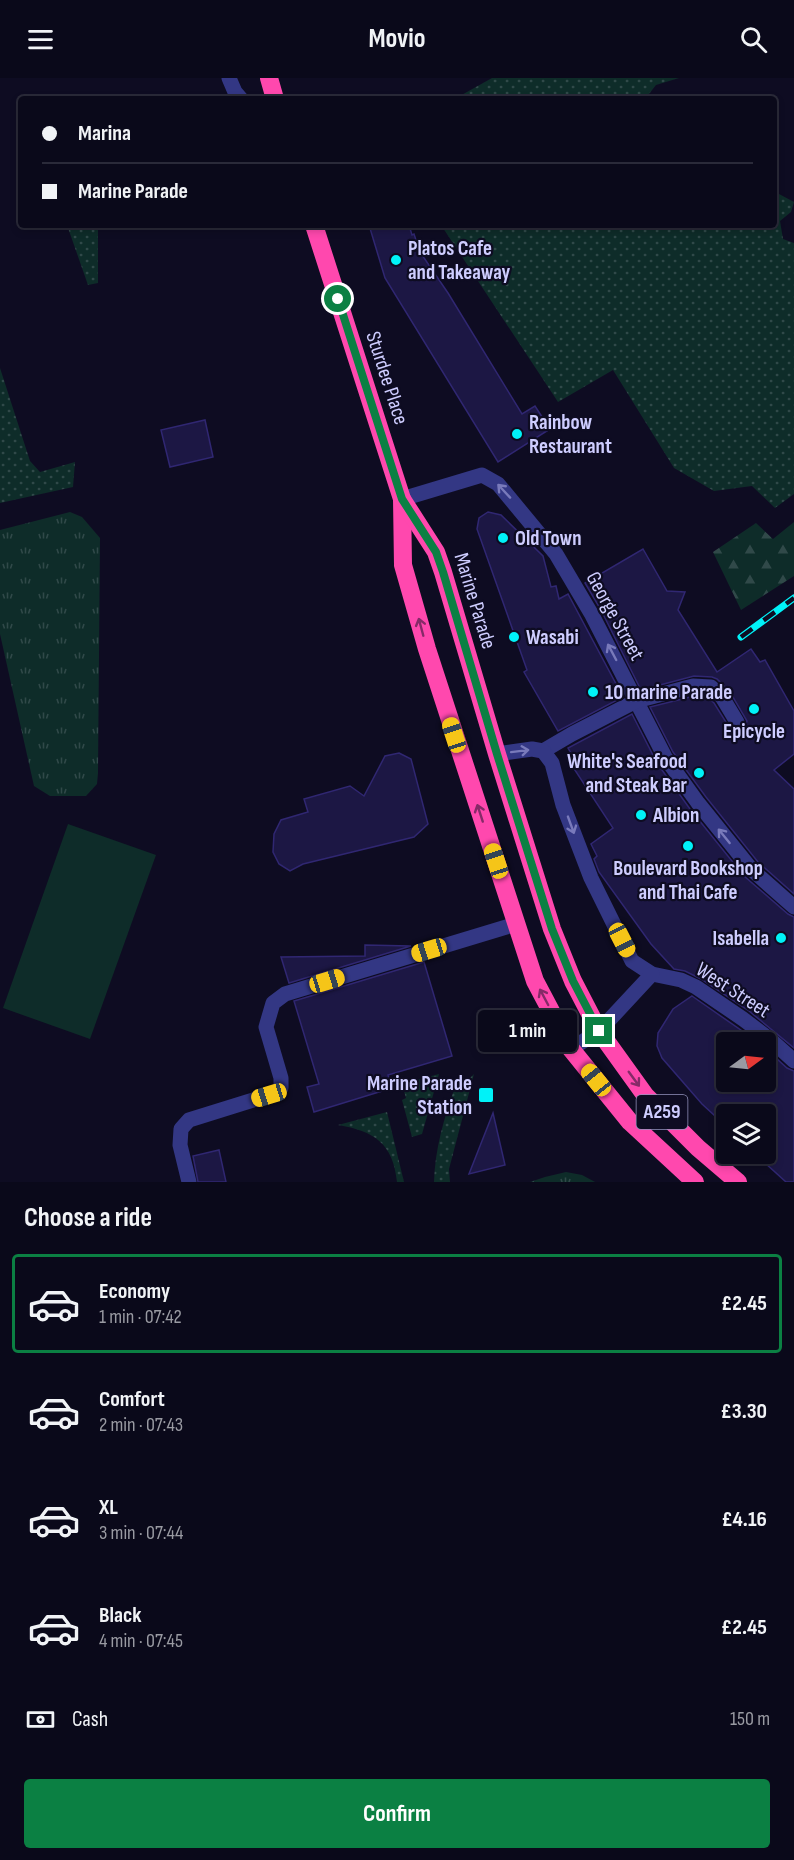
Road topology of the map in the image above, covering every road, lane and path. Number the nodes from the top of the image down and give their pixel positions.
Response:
1 (229, 78) edge
2 (269, 78) edge
3 (238, 96) edge
4 (274, 96) edge
5 (315, 231) edge
6 (402, 499) junction
7 (636, 700) junction
8 (737, 722) dead end
9 (543, 752) junction
10 (497, 754) junction
11 (794, 908) edge
12 (516, 924) junction
13 (652, 974) junction
14 (599, 1031) junction
15 (571, 1049) junction
16 (794, 1061) edge
17 (189, 1182) edge
18 (695, 1182) edge
19 (738, 1182) edge

1 - 3 street
2 - 4 highway
5 - 6 highway, Sturdee Place / A259
7 -> 6 street, George Street
6 - 10 highway, Marine Parade / A259
12 -> 6 highway, A259
7 - 8 street
7 - 9 street
11 -> 7 street, George Street
10 -> 9 street
9 -> 13 street, West Street
10 - 14 highway, Marine Parade / A259
15 -> 12 highway, A259
12 - 17 street
13 - 14 street
13 - 16 street, West Street
14 - 15 street
14 -> 19 highway, A259
15 - 18 highway, A259

